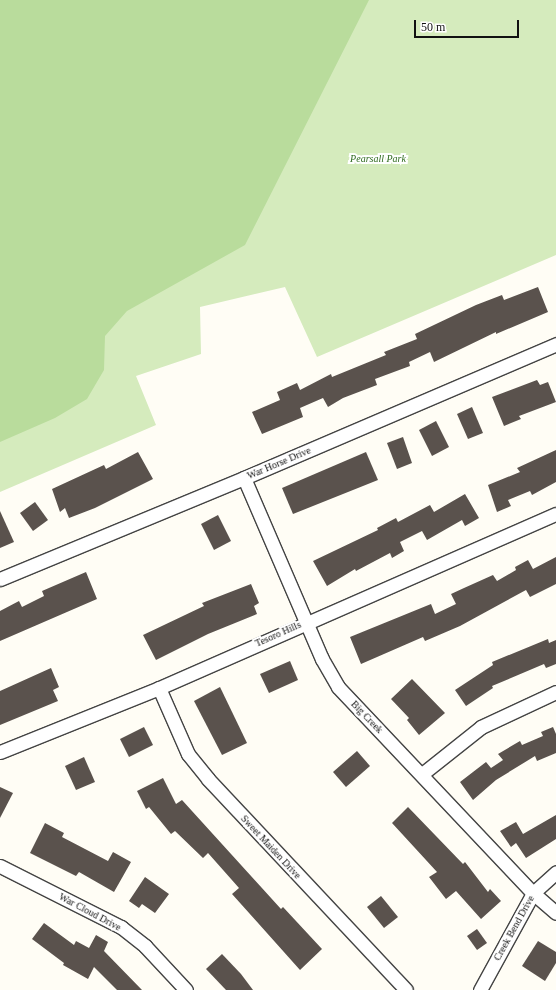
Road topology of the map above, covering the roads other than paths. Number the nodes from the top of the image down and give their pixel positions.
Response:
1 (556, 344) edge
2 (244, 478) junction
3 (556, 514) edge
4 (0, 579) edge
5 (306, 622) junction
6 (158, 688) junction
7 (556, 692) edge
8 (0, 752) edge
9 (422, 774) junction
10 (0, 866) edge
11 (556, 872) edge
12 (533, 893) junction
13 (556, 912) edge
14 (186, 990) edge
15 (406, 990) edge
16 (480, 990) edge

1 - 2 street, War Horse Drive
2 - 4 street, War Horse Drive
2 - 5 street, Big Creek
3 - 5 street, Tesoro Hills
5 - 6 street, Tesoro Hills
5 - 9 street, Big Creek
6 - 8 street, Tesoro Hills
6 - 15 street, Sweet Maiden Drive
7 - 9 street
9 - 12 street, Big Creek
10 - 14 street, War Cloud Drive
11 - 12 street, Creek Bend Drive
12 - 13 street, Big Creek
12 - 16 street, Creek Bend Drive

